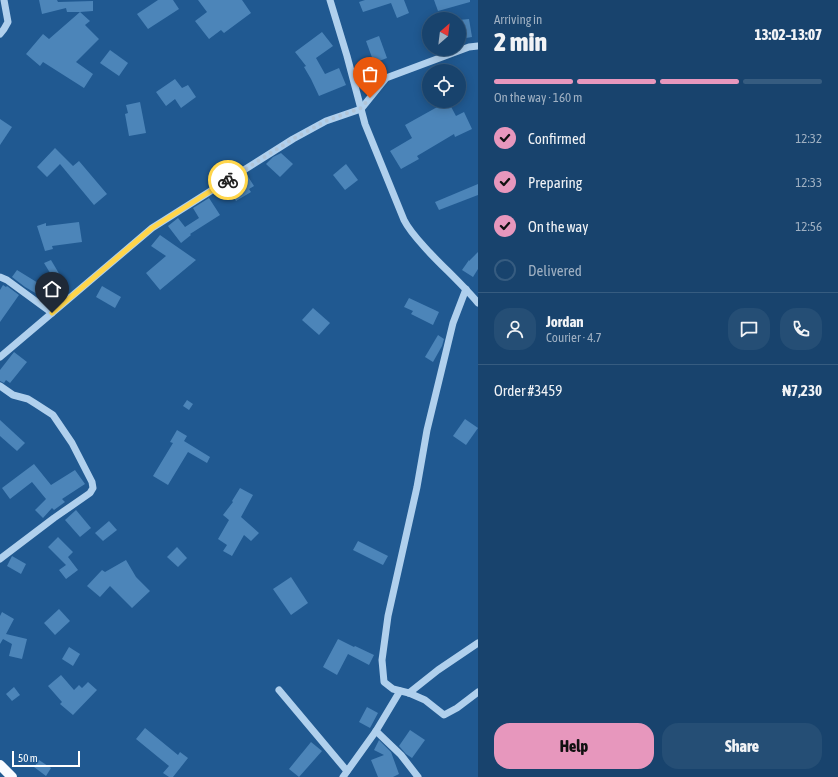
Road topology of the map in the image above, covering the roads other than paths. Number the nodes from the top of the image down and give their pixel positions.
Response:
1 (4, 0) edge
2 (331, 0) edge
3 (0, 34) edge
4 (478, 46) edge
5 (361, 108) junction
6 (0, 277) edge
7 (466, 289) junction
8 (478, 303) edge
9 (52, 313) junction
10 (0, 357) edge
11 (0, 386) edge
12 (0, 559) edge
13 (478, 643) edge
14 (279, 690) dead end
15 (400, 691) junction
16 (478, 692) edge
17 (409, 693) junction
18 (376, 731) junction
19 (0, 765) edge
20 (345, 774) edge
21 (12, 777) edge
22 (418, 777) edge

1 - 3 street
2 - 5 street
4 - 5 street
5 - 7 street
5 - 9 street
6 - 9 street
7 - 8 street
7 - 15 street
9 - 10 street
11 - 12 street
13 - 17 street
14 - 20 street
15 - 17 street
15 - 18 street
16 - 17 street
18 - 20 street
18 - 22 street
19 - 21 main road

